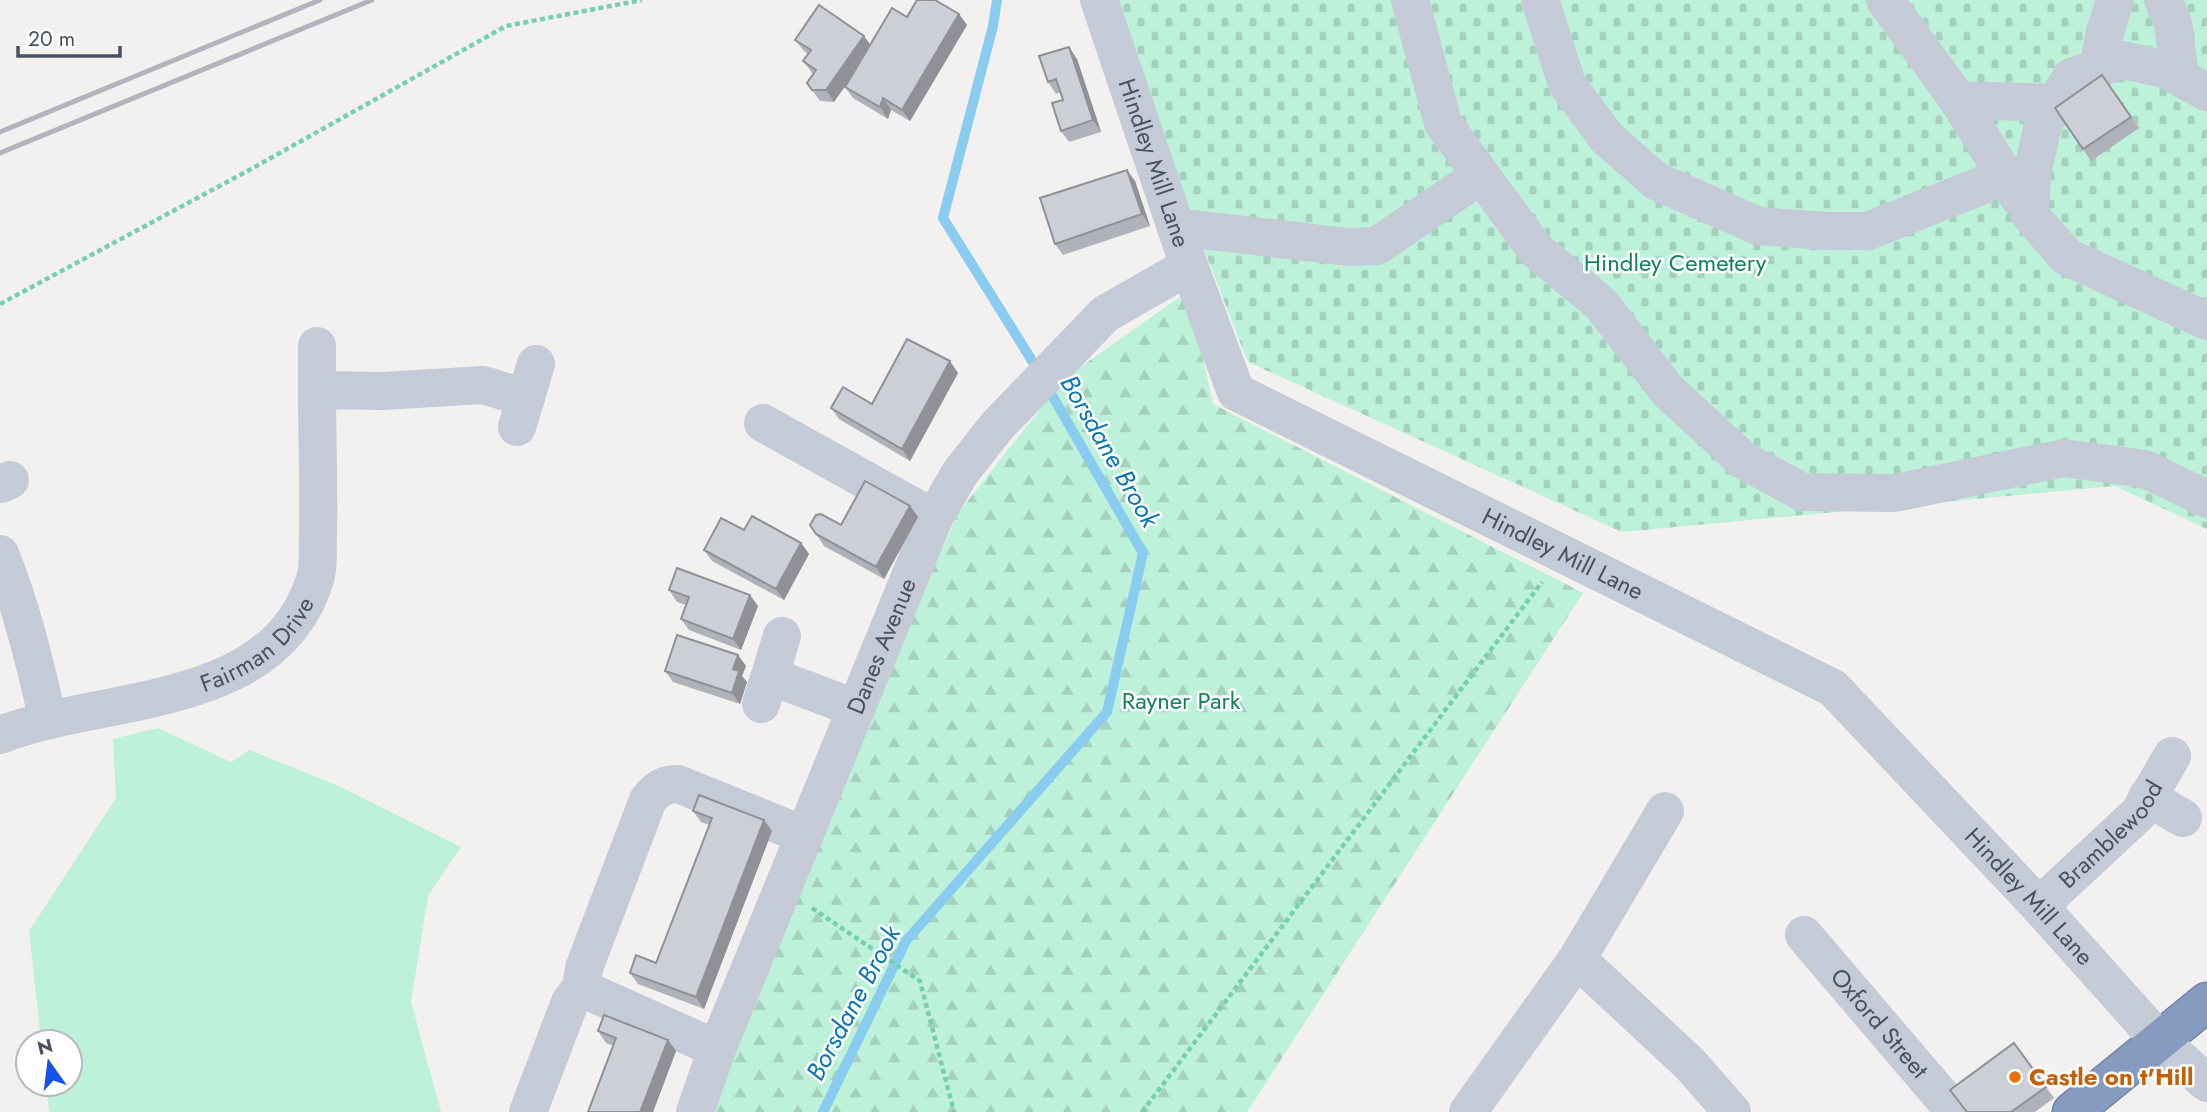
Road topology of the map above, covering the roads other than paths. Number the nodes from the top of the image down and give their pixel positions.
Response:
1 (1100, 0) edge
2 (1410, 0) edge
3 (1540, 0) edge
4 (1885, 0) edge
5 (2115, 0) edge
6 (2163, 0) edge
7 (2098, 68) junction
8 (2194, 85) edge
9 (1958, 100) junction
10 (2056, 103) junction
11 (1481, 175) junction
12 (2005, 176) junction
13 (2030, 215) junction
14 (1176, 227) junction
15 (1189, 267) junction
16 (2207, 321) edge
17 (317, 346) dead end
18 (317, 390) junction
19 (526, 396) dead end
20 (763, 423) dead end
21 (2207, 499) edge
22 (934, 518) junction
23 (0, 554) edge
24 (782, 636) dead end
25 (855, 708) junction
26 (48, 720) junction
27 (0, 735) edge
28 (2172, 756) dead end
29 (2147, 797) junction
30 (1665, 811) dead end
31 (2183, 818) dead end
32 (804, 835) junction
33 (2039, 906) junction
34 (1804, 935) dead end
35 (1577, 959) junction
36 (581, 988) junction
37 (2207, 1002) edge
38 (2159, 1040) junction
39 (717, 1049) junction
40 (2207, 1083) edge
41 (528, 1112) edge
42 (695, 1112) edge
43 (1468, 1112) edge
44 (1732, 1112) edge
45 (1955, 1112) edge
46 (2072, 1112) edge

1 - 14 street, Hindley Mill Lane
2 - 11 street
3 - 12 street
4 - 9 street
5 - 7 street
6 - 8 street
7 - 8 street
7 - 10 street
9 - 10 street
9 - 12 street
10 - 13 street
11 - 14 street
11 - 21 street
12 - 13 street
13 - 16 street
14 - 15 street, Hindley Mill Lane
15 - 22 street, Danes Avenue
15 - 33 street, Hindley Mill Lane
17 - 18 street, Fairman Drive
18 - 19 street
18 - 26 street, Fairman Drive
20 - 22 street
22 - 25 street, Danes Avenue
23 - 26 street
24 - 25 street
25 - 32 street, Danes Avenue
26 - 27 street, Fairman Drive
28 - 29 street, Bramblewood
29 - 31 street
29 - 33 street, Bramblewood
30 - 35 street
32 - 36 street
32 - 39 street, Danes Avenue
33 - 38 street, Hindley Mill Lane
34 - 45 street, Oxford Street
35 - 43 street
35 - 44 street
36 - 39 street
36 - 41 street
37 - 38 highway
38 - 40 street, Hindley Mill Lane
38 - 46 highway
39 - 42 street, Danes Avenue

